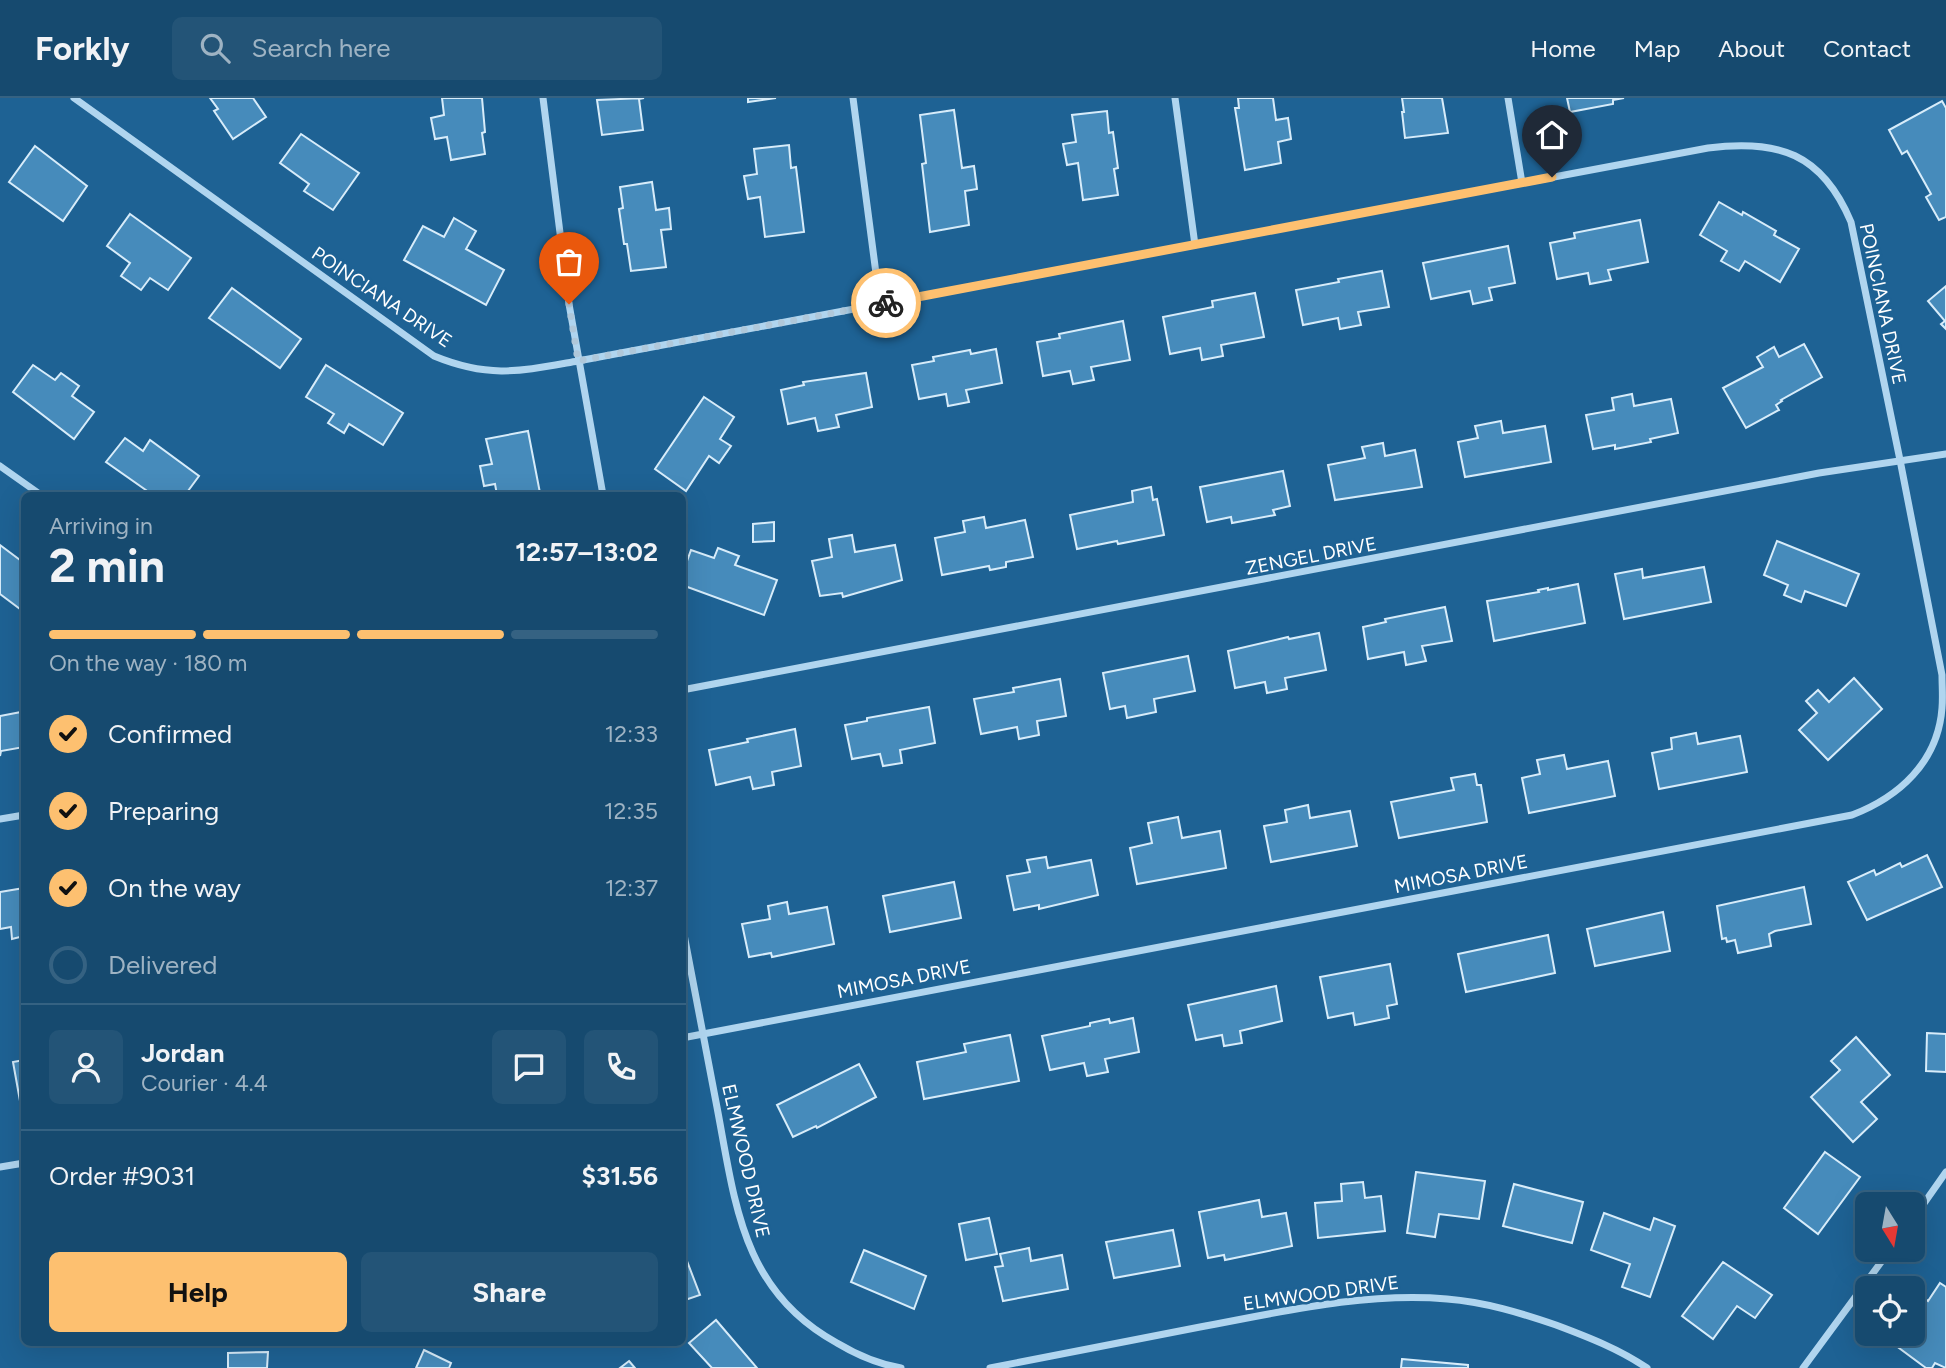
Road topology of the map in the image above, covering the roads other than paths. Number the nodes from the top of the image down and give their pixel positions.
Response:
1 (543, 98) edge
2 (853, 98) edge
3 (1175, 98) edge
4 (1508, 98) edge
5 (80, 100) edge
6 (1522, 183) junction
7 (1195, 245) junction
8 (880, 304) junction
9 (578, 361) junction
10 (1946, 454) edge
11 (1900, 460) junction
12 (0, 466) edge
13 (37, 492) edge
14 (602, 492) edge
15 (686, 689) edge
16 (21, 816) edge
17 (0, 819) edge
18 (686, 945) edge
19 (703, 1034) junction
20 (686, 1037) edge
21 (21, 1164) edge
22 (0, 1167) edge
23 (1946, 1172) edge
24 (1925, 1202) edge
25 (1881, 1262) edge
26 (901, 1368) edge
27 (990, 1368) edge
28 (1647, 1368) edge
29 (1803, 1368) edge

1 - 9 street
2 - 8 street
3 - 7 street
4 - 6 street
5 - 9 street, POINCIANA DRIVE
6 - 7 street, POINCIANA DRIVE
6 - 11 street, POINCIANA DRIVE
7 - 8 street, POINCIANA DRIVE
8 - 9 street, POINCIANA DRIVE
9 - 14 street
10 - 11 street, ZENGEL DRIVE
11 - 15 street, ZENGEL DRIVE
11 - 19 street, MIMOSA DRIVE
12 - 13 street
16 - 17 street
18 - 19 street, ELMWOOD DRIVE
19 - 20 street, MIMOSA DRIVE
19 - 26 street, ELMWOOD DRIVE
21 - 22 street
23 - 24 street
25 - 29 street
27 - 28 street, ELMWOOD DRIVE

